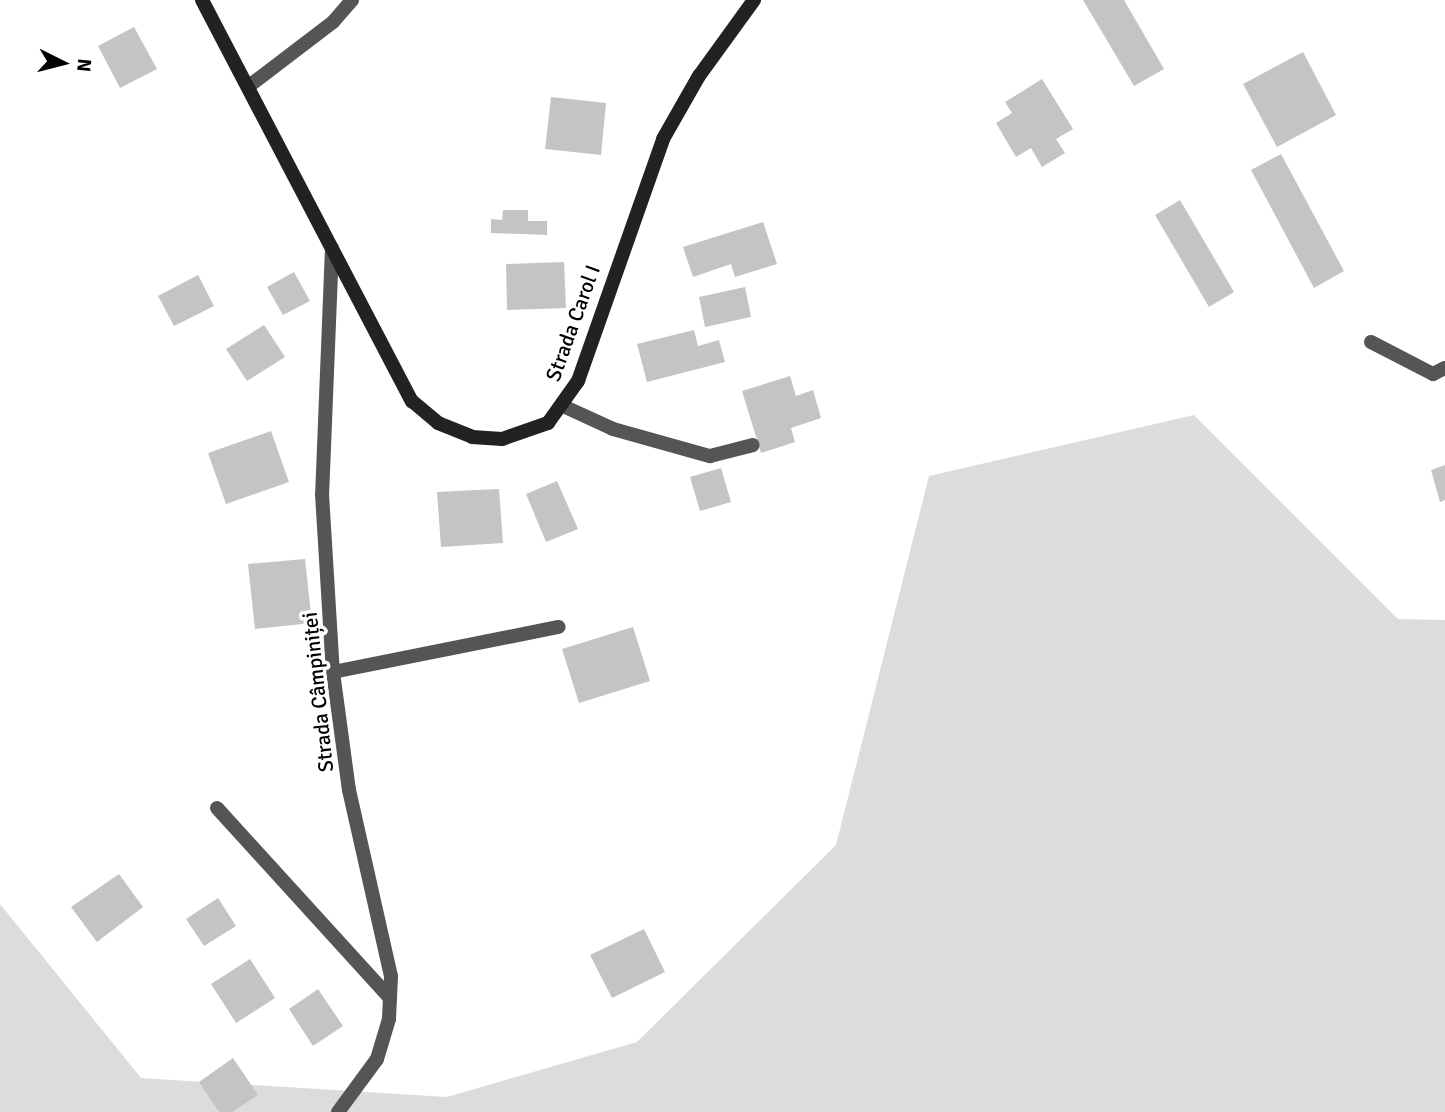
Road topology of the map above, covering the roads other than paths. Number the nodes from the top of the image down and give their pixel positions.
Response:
1 (202, 0) edge
2 (352, 0) edge
3 (754, 0) edge
4 (249, 86) junction
5 (332, 248) junction
6 (1371, 342) dead end
7 (1445, 368) edge
8 (563, 406) junction
9 (753, 445) dead end
10 (559, 627) dead end
11 (333, 672) junction
12 (217, 808) dead end
13 (390, 998) junction
14 (338, 1112) edge

1 - 4 main road, Strada Carol I
2 - 4 street
3 - 8 main road, Strada Carol I
4 - 5 main road, Strada Carol I
5 - 8 main road, Strada Carol I
5 - 11 street, Strada Câmpiniței
6 - 7 street
8 - 9 street
10 - 11 street
11 - 13 street, Strada Câmpiniței
12 - 13 street
13 - 14 street, Strada Câmpiniței

